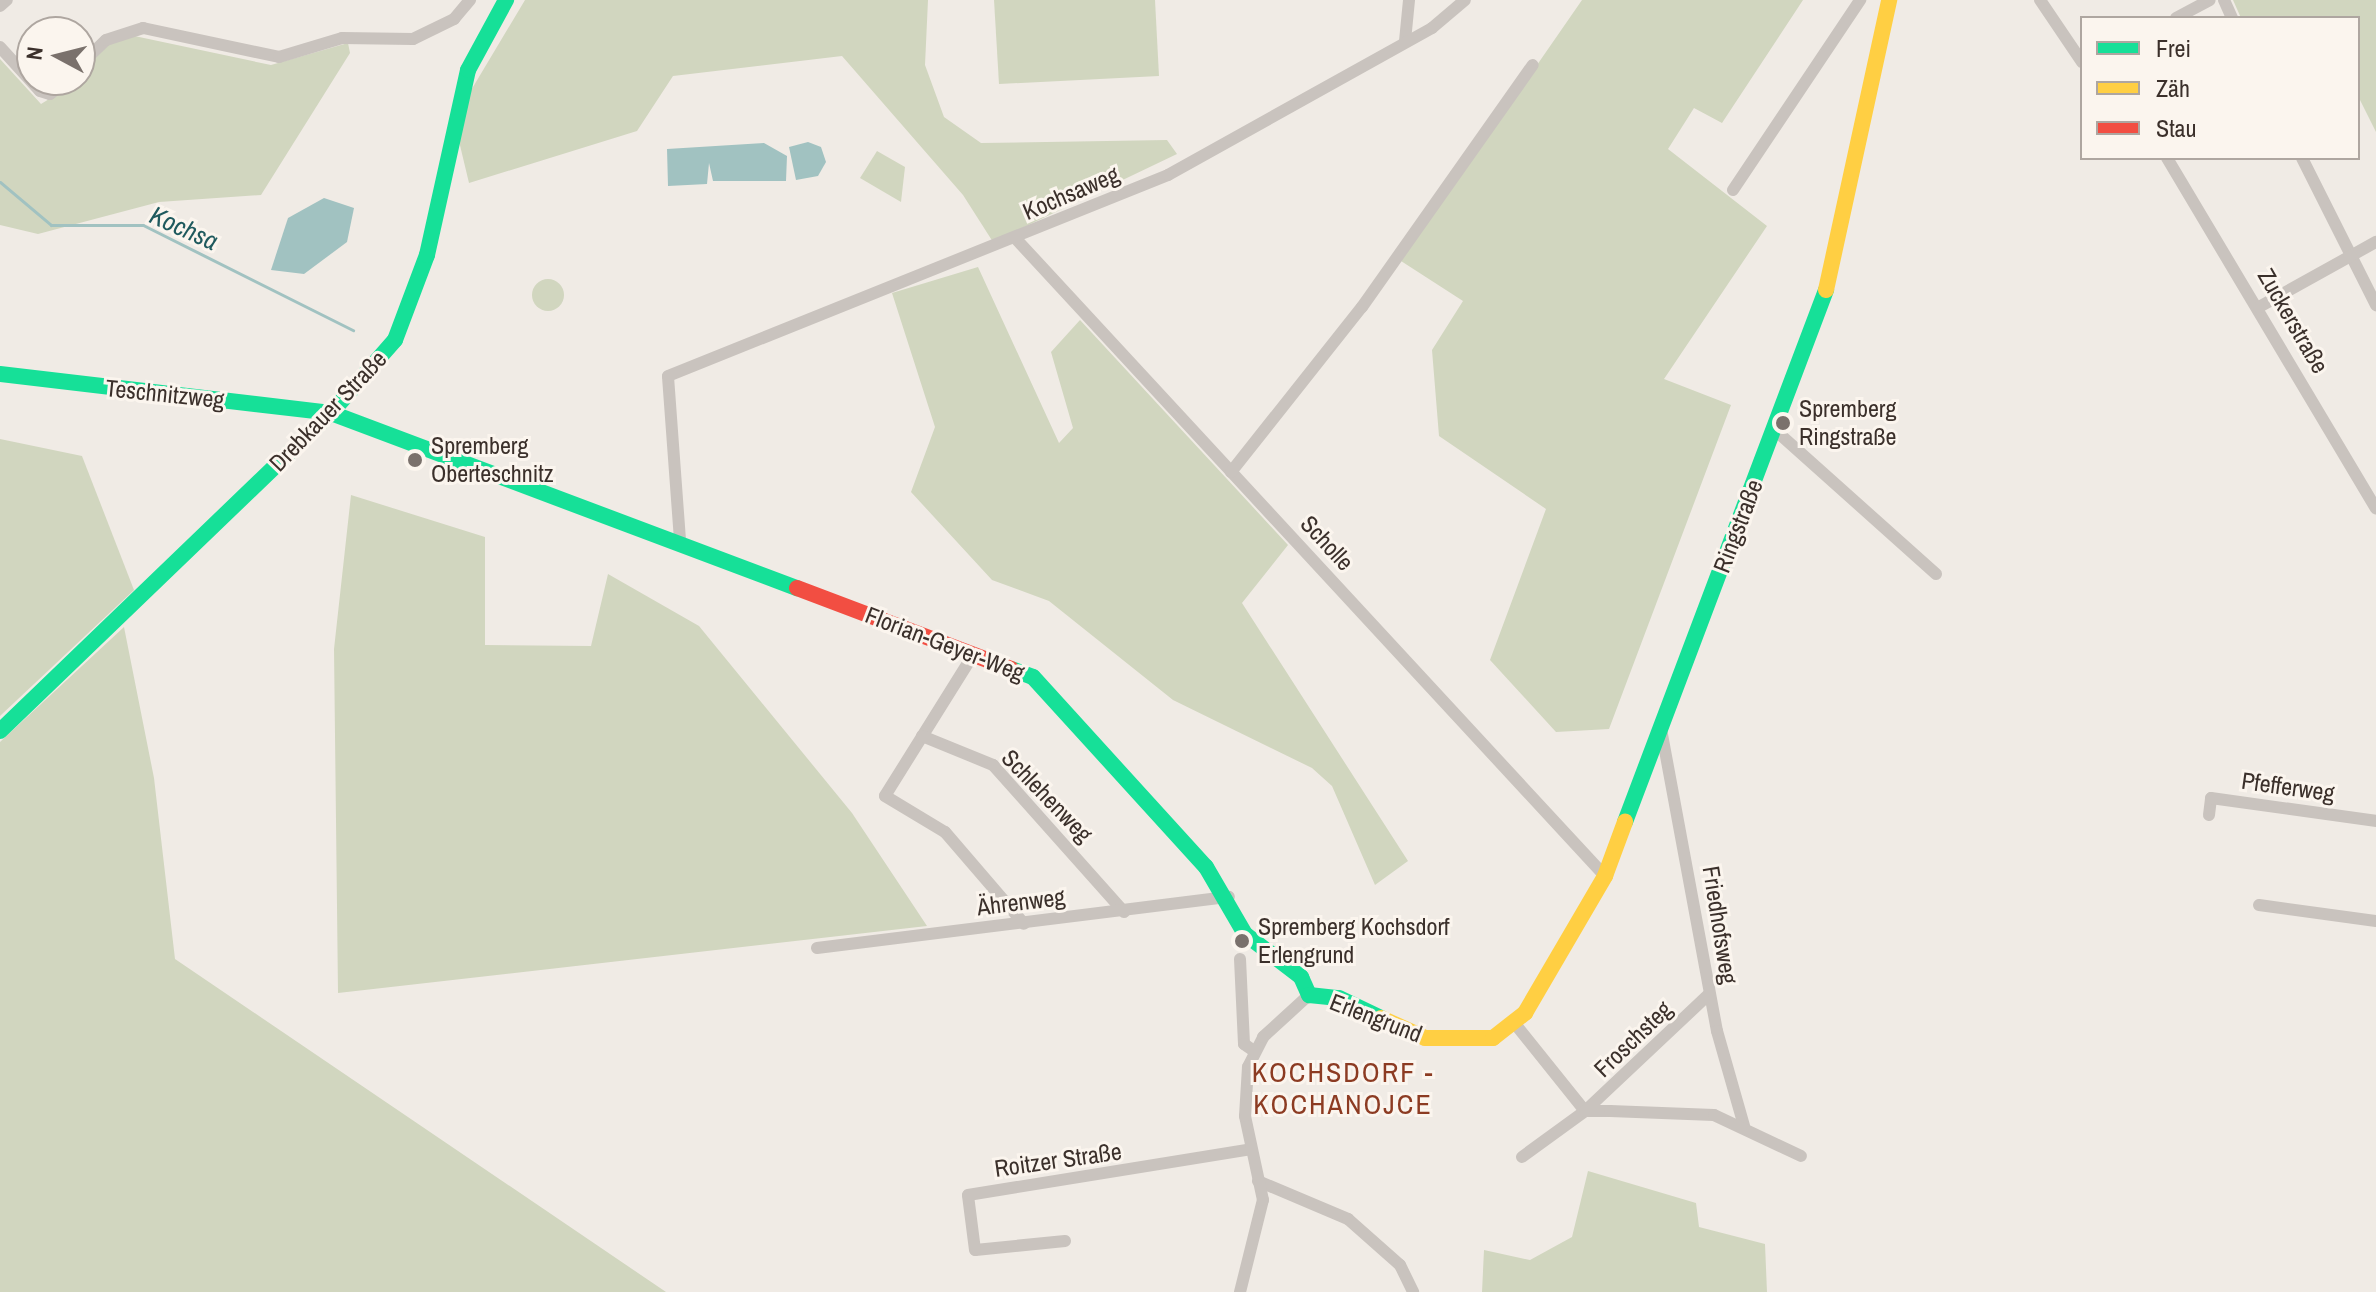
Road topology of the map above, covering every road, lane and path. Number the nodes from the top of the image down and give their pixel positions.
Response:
1 (7, 0) edge
2 (470, 0) edge
3 (506, 0) edge
4 (1409, 0) edge
5 (1465, 0) edge
6 (1860, 0) edge
7 (1889, 0) edge
8 (2040, 0) edge
9 (2210, 0) edge
10 (0, 6) edge
11 (2180, 16) edge
12 (1405, 41) junction
13 (0, 47) edge
14 (96, 50) edge
15 (2080, 59) edge
16 (16, 65) edge
17 (1533, 65) dead end
18 (2168, 160) edge
19 (2303, 160) edge
20 (1733, 190) dead end
21 (1017, 240) junction
22 (2376, 242) edge
23 (2352, 259) junction
24 (2376, 305) edge
25 (2259, 307) junction
26 (0, 374) edge
27 (331, 413) junction
28 (1775, 430) junction
29 (1231, 472) junction
30 (2376, 508) edge
31 (680, 540) junction
32 (1936, 574) dead end
33 (973, 655) junction
34 (1661, 729) junction
35 (0, 731) edge
36 (922, 736) junction
37 (2209, 815) dead end
38 (2376, 821) edge
39 (1605, 876) junction
40 (1229, 897) junction
41 (2259, 905) dead end
42 (1124, 912) junction
43 (2376, 921) edge
44 (1024, 924) junction
45 (1245, 934) joint
46 (817, 948) dead end
47 (1240, 959) dead end
48 (1709, 994) junction
49 (1309, 995) junction
50 (1516, 1025) junction
51 (1254, 1051) junction
52 (1585, 1111) junction
53 (1744, 1126) junction
54 (1251, 1149) junction
55 (1801, 1156) dead end
56 (1522, 1157) dead end
57 (1258, 1181) junction
58 (1065, 1241) dead end
59 (1240, 1292) edge
60 (1413, 1292) edge

1 - 10 street
2 - 14 street
3 - 27 street, Drebkauer Straße
4 - 12 street
5 - 12 street, Kochsaweg
6 - 20 street
7 - 28 street, Ringstraße
8 - 15 street
9 - 11 street
12 - 21 street, Kochsaweg
13 - 16 street
17 - 29 street
18 - 25 street, Zuckerstraße
19 - 23 street
21 - 29 street, Scholle
21 - 31 street, Kochsaweg
22 - 23 street
23 - 24 street
23 - 25 street
25 - 30 street, Zuckerstraße
26 - 27 street, Teschnitzweg
27 - 31 street, Florian-Geyer-Weg
27 - 35 street, Drebkauer Straße
28 - 32 street
28 - 34 street, Ringstraße
29 - 39 street, Scholle
31 - 33 street, Florian-Geyer-Weg
33 - 36 street
33 - 40 street, Florian-Geyer-Weg
34 - 39 street, Ringstraße
34 - 48 street, Friedhofsweg
36 - 42 street, Schlehenweg
36 - 44 street
37 - 38 street, Pfefferweg
39 - 50 street, Ringstraße
40 - 42 street, Ährenweg
40 - 45 street, Florian-Geyer-Weg
41 - 43 street
42 - 44 street, Ährenweg
44 - 46 street, Ährenweg
45 - 49 street, Erlengrund
47 - 51 street
48 - 52 street, Froschsteg
48 - 53 street, Friedhofsweg
49 - 50 street, Erlengrund
49 - 51 street
50 - 52 street
51 - 54 street
52 - 53 street
52 - 56 street
53 - 55 street
54 - 57 street
54 - 58 street, Roitzer Straße
57 - 59 street
57 - 60 street

